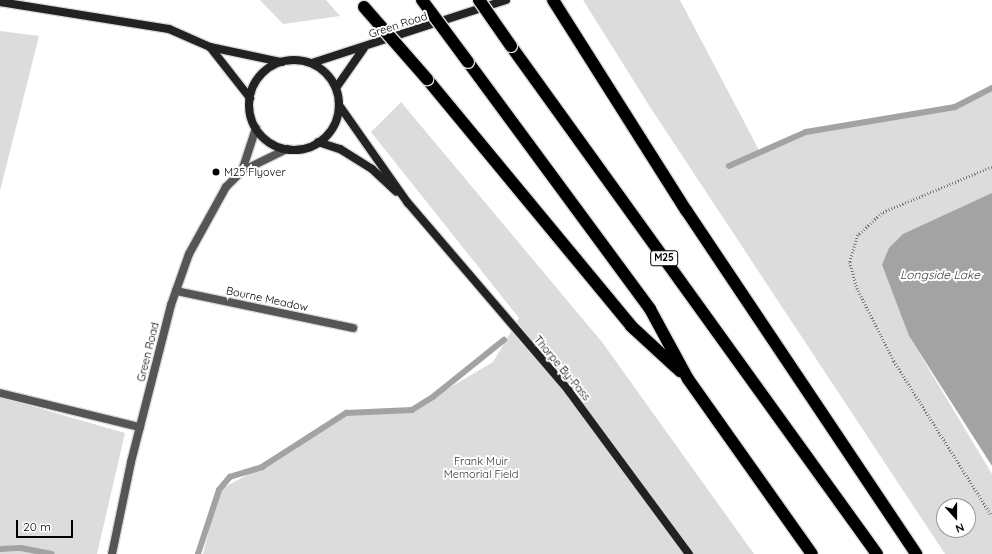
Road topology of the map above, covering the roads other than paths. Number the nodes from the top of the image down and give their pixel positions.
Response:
1 (422, 0) edge
2 (479, 0) edge
3 (506, 0) edge
4 (553, 0) edge
5 (0, 2) edge
6 (361, 4) edge
7 (210, 47) junction
8 (365, 47) junction
9 (281, 62) junction
10 (312, 63) junction
11 (336, 88) junction
12 (250, 98) junction
13 (339, 105) junction
14 (256, 128) junction
15 (318, 142) junction
16 (287, 149) junction
17 (242, 171) junction
18 (408, 203) junction
19 (176, 291) junction
20 (352, 328) dead end
21 (688, 379) junction
22 (0, 393) edge
23 (140, 427) junction
24 (112, 554) edge
25 (689, 554) edge
26 (812, 554) edge
27 (877, 554) edge
28 (916, 554) edge

1 - 21 highway, bridge
2 - 27 highway, M25, bridge
3 - 8 main road, Green Road
4 - 28 highway
5 - 7 main road
6 - 21 highway, bridge
7 - 9 main road
7 - 12 main road
8 - 10 main road, Green Road
8 - 11 main road, Green Road
9 - 10 main road
9 - 12 main road
10 - 11 main road
11 - 13 main road
12 - 14 main road
13 - 15 main road
13 - 18 main road, Thorpe By-Pass
14 - 16 main road
14 - 17 street, Green Road
15 - 16 main road
15 - 18 main road, Thorpe By-Pass
16 - 17 street, Green Road
17 - 19 street, Green Road
18 - 25 main road, Thorpe By-Pass
19 - 20 street, Bourne Meadow
19 - 23 street, Green Road
21 - 26 highway
22 - 23 street
23 - 24 street, Green Road

